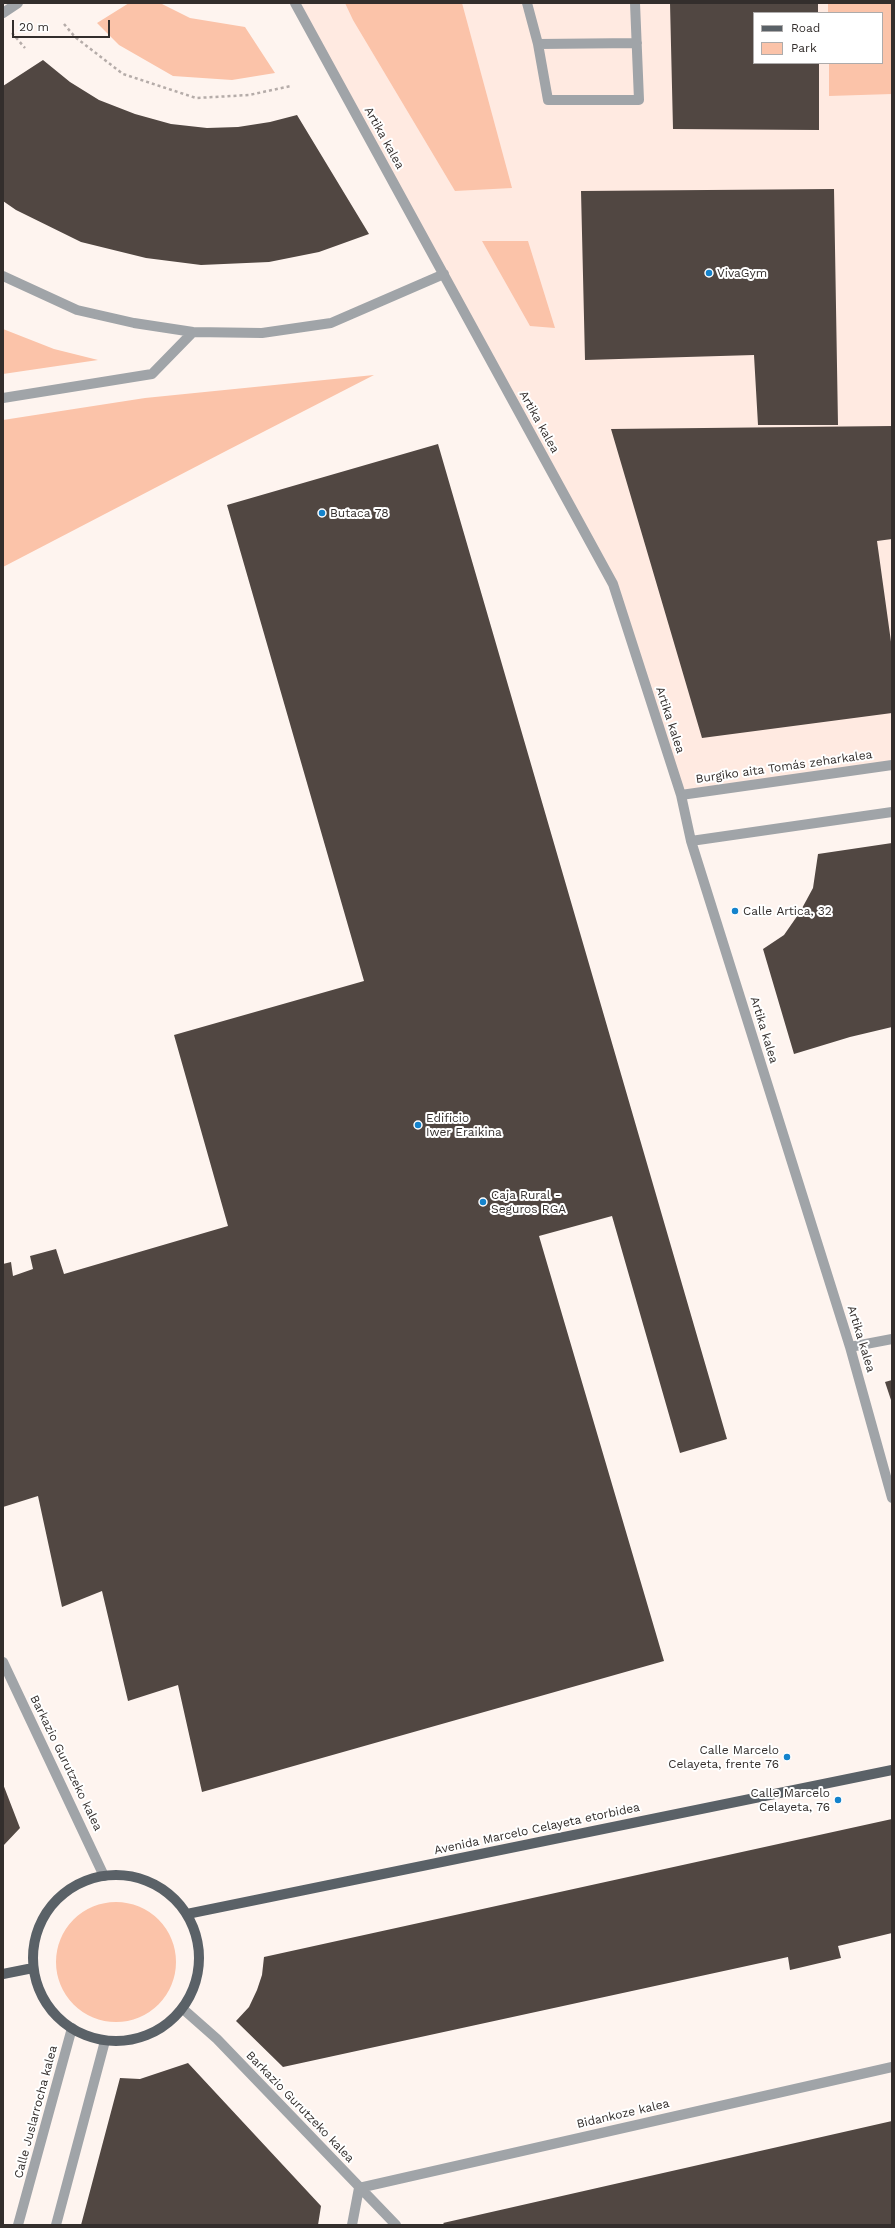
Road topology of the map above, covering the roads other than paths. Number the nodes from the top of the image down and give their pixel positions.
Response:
1 (295, 3) edge
2 (527, 3) edge
3 (635, 3) edge
4 (16, 4) edge
5 (3, 13) edge
6 (637, 43) junction
7 (538, 44) junction
8 (444, 274) junction
9 (3, 276) edge
10 (193, 332) junction
11 (3, 398) edge
12 (892, 765) edge
13 (681, 795) junction
14 (892, 812) edge
15 (692, 841) junction
16 (892, 1338) edge
17 (850, 1347) junction
18 (892, 1498) edge
19 (3, 1662) edge
20 (892, 1770) edge
21 (104, 1876) junction
22 (187, 1914) junction
23 (33, 1968) junction
24 (3, 1974) edge
25 (183, 2009) junction
26 (72, 2028) junction
27 (105, 2041) junction
28 (892, 2067) edge
29 (359, 2188) junction
30 (18, 2225) edge
31 (56, 2225) edge
32 (352, 2225) edge
33 (396, 2225) edge

1 - 8 street, Artika kalea
2 - 7 street
3 - 6 street
4 - 5 street
6 - 7 street
6 - 7 street
8 - 10 street
8 - 13 street, Artika kalea
9 - 10 street
10 - 11 street
12 - 13 street, Burgiko aita Tomás zeharkalea
13 - 15 street, Artika kalea
14 - 15 street
15 - 17 street, Artika kalea
16 - 17 street
17 - 18 street, Artika kalea
19 - 21 street, Barkazio Gurutzeko kalea
20 - 22 main road, Avenida Marcelo Celayeta etorbidea
21 - 22 main road
21 - 23 main road
22 - 25 main road
23 - 24 main road
23 - 26 main road
25 - 27 main road
25 - 29 street, Barkazio Gurutzeko kalea
26 - 27 main road
26 - 30 street, Calle Juslarrocha kalea
27 - 31 street
28 - 29 street, Bidankoze kalea
29 - 32 street
29 - 33 street, Barkazio Gurutzeko kalea

